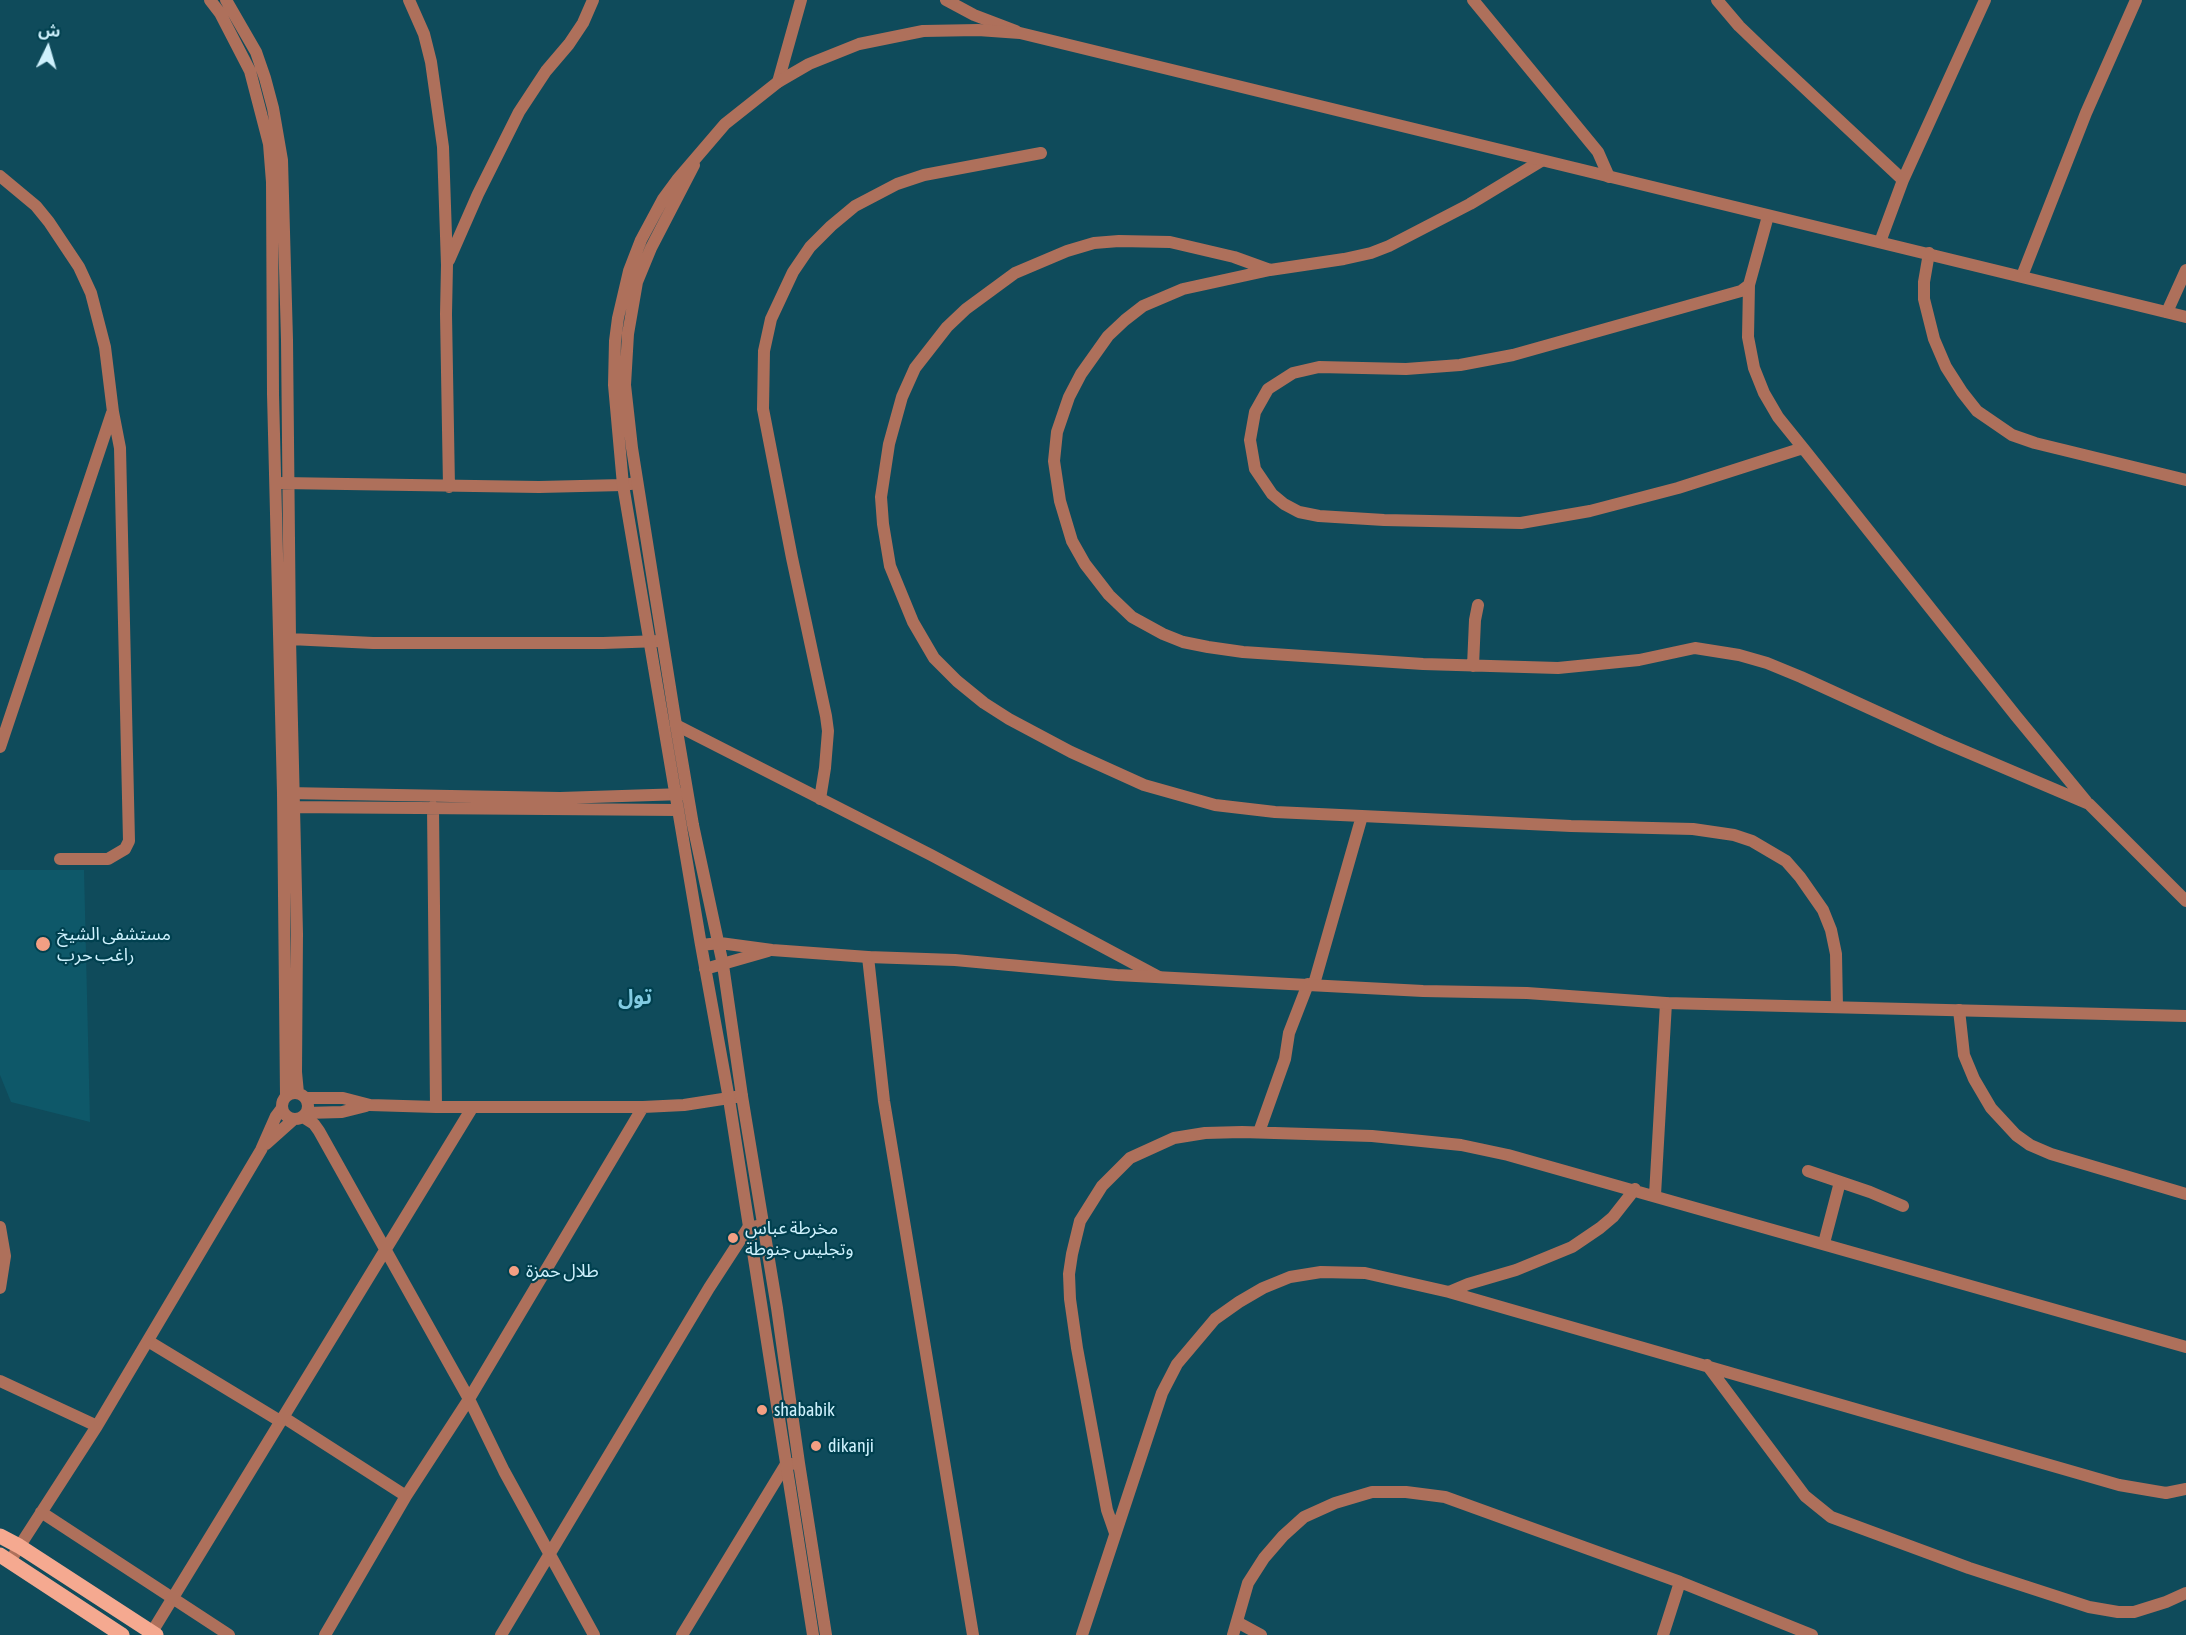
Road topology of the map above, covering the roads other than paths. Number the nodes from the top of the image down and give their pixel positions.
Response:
1 (210, 0) edge
2 (226, 0) edge
3 (409, 0) edge
4 (593, 0) edge
5 (801, 0) edge
6 (946, 0) edge
7 (1473, 0) edge
8 (1717, 0) edge
9 (1985, 0) edge
10 (2136, 0) edge
11 (1020, 33) junction
12 (778, 82) junction
13 (1041, 153) dead end
14 (698, 156) junction
15 (1541, 161) junction
16 (0, 176) edge
17 (1610, 177) junction
18 (1903, 180) junction
19 (1768, 216) junction
20 (1880, 242) junction
21 (1929, 253) junction
22 (447, 265) junction
23 (1270, 270) junction
24 (2186, 270) edge
25 (2022, 276) junction
26 (1749, 285) junction
27 (2167, 312) junction
28 (2186, 317) edge
29 (113, 412) junction
30 (1803, 448) junction
31 (2186, 480) edge
32 (282, 483) junction
33 (638, 483) junction
34 (623, 485) junction
35 (449, 487) junction
36 (1478, 605) dead end
37 (290, 639) junction
38 (656, 642) junction
39 (1473, 666) junction
40 (676, 725) junction
41 (0, 747) edge
42 (288, 793) junction
43 (681, 794) junction
44 (820, 799) junction
45 (478, 802) junction
46 (509, 802) junction
47 (2089, 804) junction
48 (289, 807) junction
49 (433, 807) junction
50 (678, 810) junction
51 (1362, 816) junction
52 (60, 859) dead end
53 (2186, 901) edge
54 (720, 943) junction
55 (700, 945) junction
56 (772, 950) junction
57 (868, 957) junction
58 (723, 965) junction
59 (705, 969) junction
60 (1159, 977) junction
61 (1311, 984) junction
62 (1666, 1003) junction
63 (1837, 1006) junction
64 (1959, 1010) junction
65 (2186, 1016) edge
66 (742, 1096) junction
67 (293, 1099) junction
68 (729, 1099) junction
69 (370, 1105) junction
70 (436, 1107) junction
71 (643, 1107) junction
72 (472, 1108) junction
73 (301, 1116) junction
74 (1259, 1132) junction
75 (261, 1149) junction
76 (1808, 1171) dead end
77 (1840, 1182) junction
78 (1635, 1190) junction
79 (2186, 1194) edge
80 (1655, 1195) junction
81 (1903, 1206) dead end
82 (763, 1225) junction
83 (748, 1228) junction
84 (1, 1231) edge
85 (1824, 1243) junction
86 (384, 1250) junction
87 (0, 1288) edge
88 (1449, 1292) junction
89 (779, 1318) junction
90 (765, 1320) junction
91 (148, 1341) junction
92 (2186, 1347) edge
93 (1707, 1365) junction
94 (0, 1381) edge
95 (469, 1399) junction
96 (281, 1419) junction
97 (98, 1426) junction
98 (792, 1463) junction
99 (2186, 1489) edge
100 (406, 1496) junction
101 (41, 1512) junction
102 (1114, 1533) junction
103 (0, 1536) edge
104 (19, 1546) junction
105 (551, 1555) junction
106 (5, 1558) edge
107 (1680, 1582) junction
108 (2186, 1593) edge
109 (172, 1598) junction
110 (1237, 1622) junction
111 (154, 1634) edge
112 (122, 1635) edge
113 (229, 1635) edge
114 (325, 1635) edge
115 (501, 1635) edge
116 (594, 1635) edge
117 (682, 1635) edge
118 (813, 1635) edge
119 (826, 1635) edge
120 (973, 1635) edge
121 (1082, 1635) edge
122 (1233, 1635) edge
123 (1261, 1635) edge
124 (1663, 1635) edge
125 (1812, 1635) edge

1 - 32 street
2 - 32 street
3 - 22 street
4 - 22 street
5 - 12 street
6 - 11 street
7 - 17 street
8 - 18 street
9 - 18 street
10 - 25 street
11 - 12 street
11 - 15 street
12 - 14 street
13 - 44 street
14 - 33 street
14 - 34 street
15 - 17 street
15 - 23 street
16 - 29 street
17 - 19 street
18 - 20 street
19 - 20 street
19 - 26 street
20 - 21 street
21 - 25 street
21 - 31 street
22 - 35 street
23 - 39 street
23 - 51 street
24 - 27 street
25 - 27 street
26 - 30 street
26 - 30 street
27 - 28 street
29 - 41 street
29 - 52 street
30 - 47 street
32 - 35 street
32 - 37 street
32 - 42 street
33 - 34 street
33 - 38 street
34 - 35 street
34 - 38 street
36 - 39 street
37 - 38 street
37 - 42 street
38 - 40 street
38 - 43 street
39 - 47 street
40 - 43 street
40 - 44 street
42 - 45 street
42 - 48 street
43 - 46 street
43 - 50 street
43 - 54 street
44 - 60 street
45 - 46 street
45 - 49 street
46 - 50 street
47 - 53 street
48 - 49 street
48 - 67 street
49 - 70 street
50 - 55 street
51 - 61 street
51 - 63 street
54 - 55 street
54 - 56 street
54 - 58 street
55 - 59 street
56 - 57 street
56 - 58 street
57 - 60 street
57 - 120 street
58 - 59 street
58 - 66 street
59 - 68 street
60 - 61 street
61 - 62 street
61 - 74 street
62 - 63 street
62 - 80 street
63 - 64 street
64 - 65 street
64 - 79 street
66 - 68 street
66 - 82 street
67 - 69 street
67 - 73 street
67 - 73 street
67 - 75 street
68 - 71 street
68 - 83 street
69 - 70 street
69 - 73 street
70 - 72 street
71 - 72 street
71 - 95 street
72 - 86 street
73 - 75 street
73 - 86 street
74 - 78 street
74 - 102 street
75 - 91 street
76 - 77 street
77 - 81 street
77 - 85 street
78 - 80 street
78 - 88 street
80 - 85 street
82 - 83 street
82 - 89 street
83 - 90 street
83 - 105 street
84 - 87 street
85 - 92 street
86 - 95 street
86 - 96 street
88 - 93 street
88 - 102 street
89 - 90 street
89 - 98 street
90 - 98 street
91 - 96 street
91 - 97 street
93 - 99 street
93 - 108 street
94 - 97 street
95 - 100 street
95 - 105 street
96 - 100 street
96 - 109 street
97 - 101 street
98 - 117 street
98 - 118 street
98 - 119 street
100 - 114 street
101 - 104 street
101 - 109 street
102 - 121 street
103 - 104 main road
104 - 106 street
104 - 111 main road
105 - 115 street
105 - 116 street
106 - 112 main road
107 - 110 street
107 - 124 street
107 - 125 street
109 - 111 street
109 - 113 street
110 - 122 street
110 - 123 street

